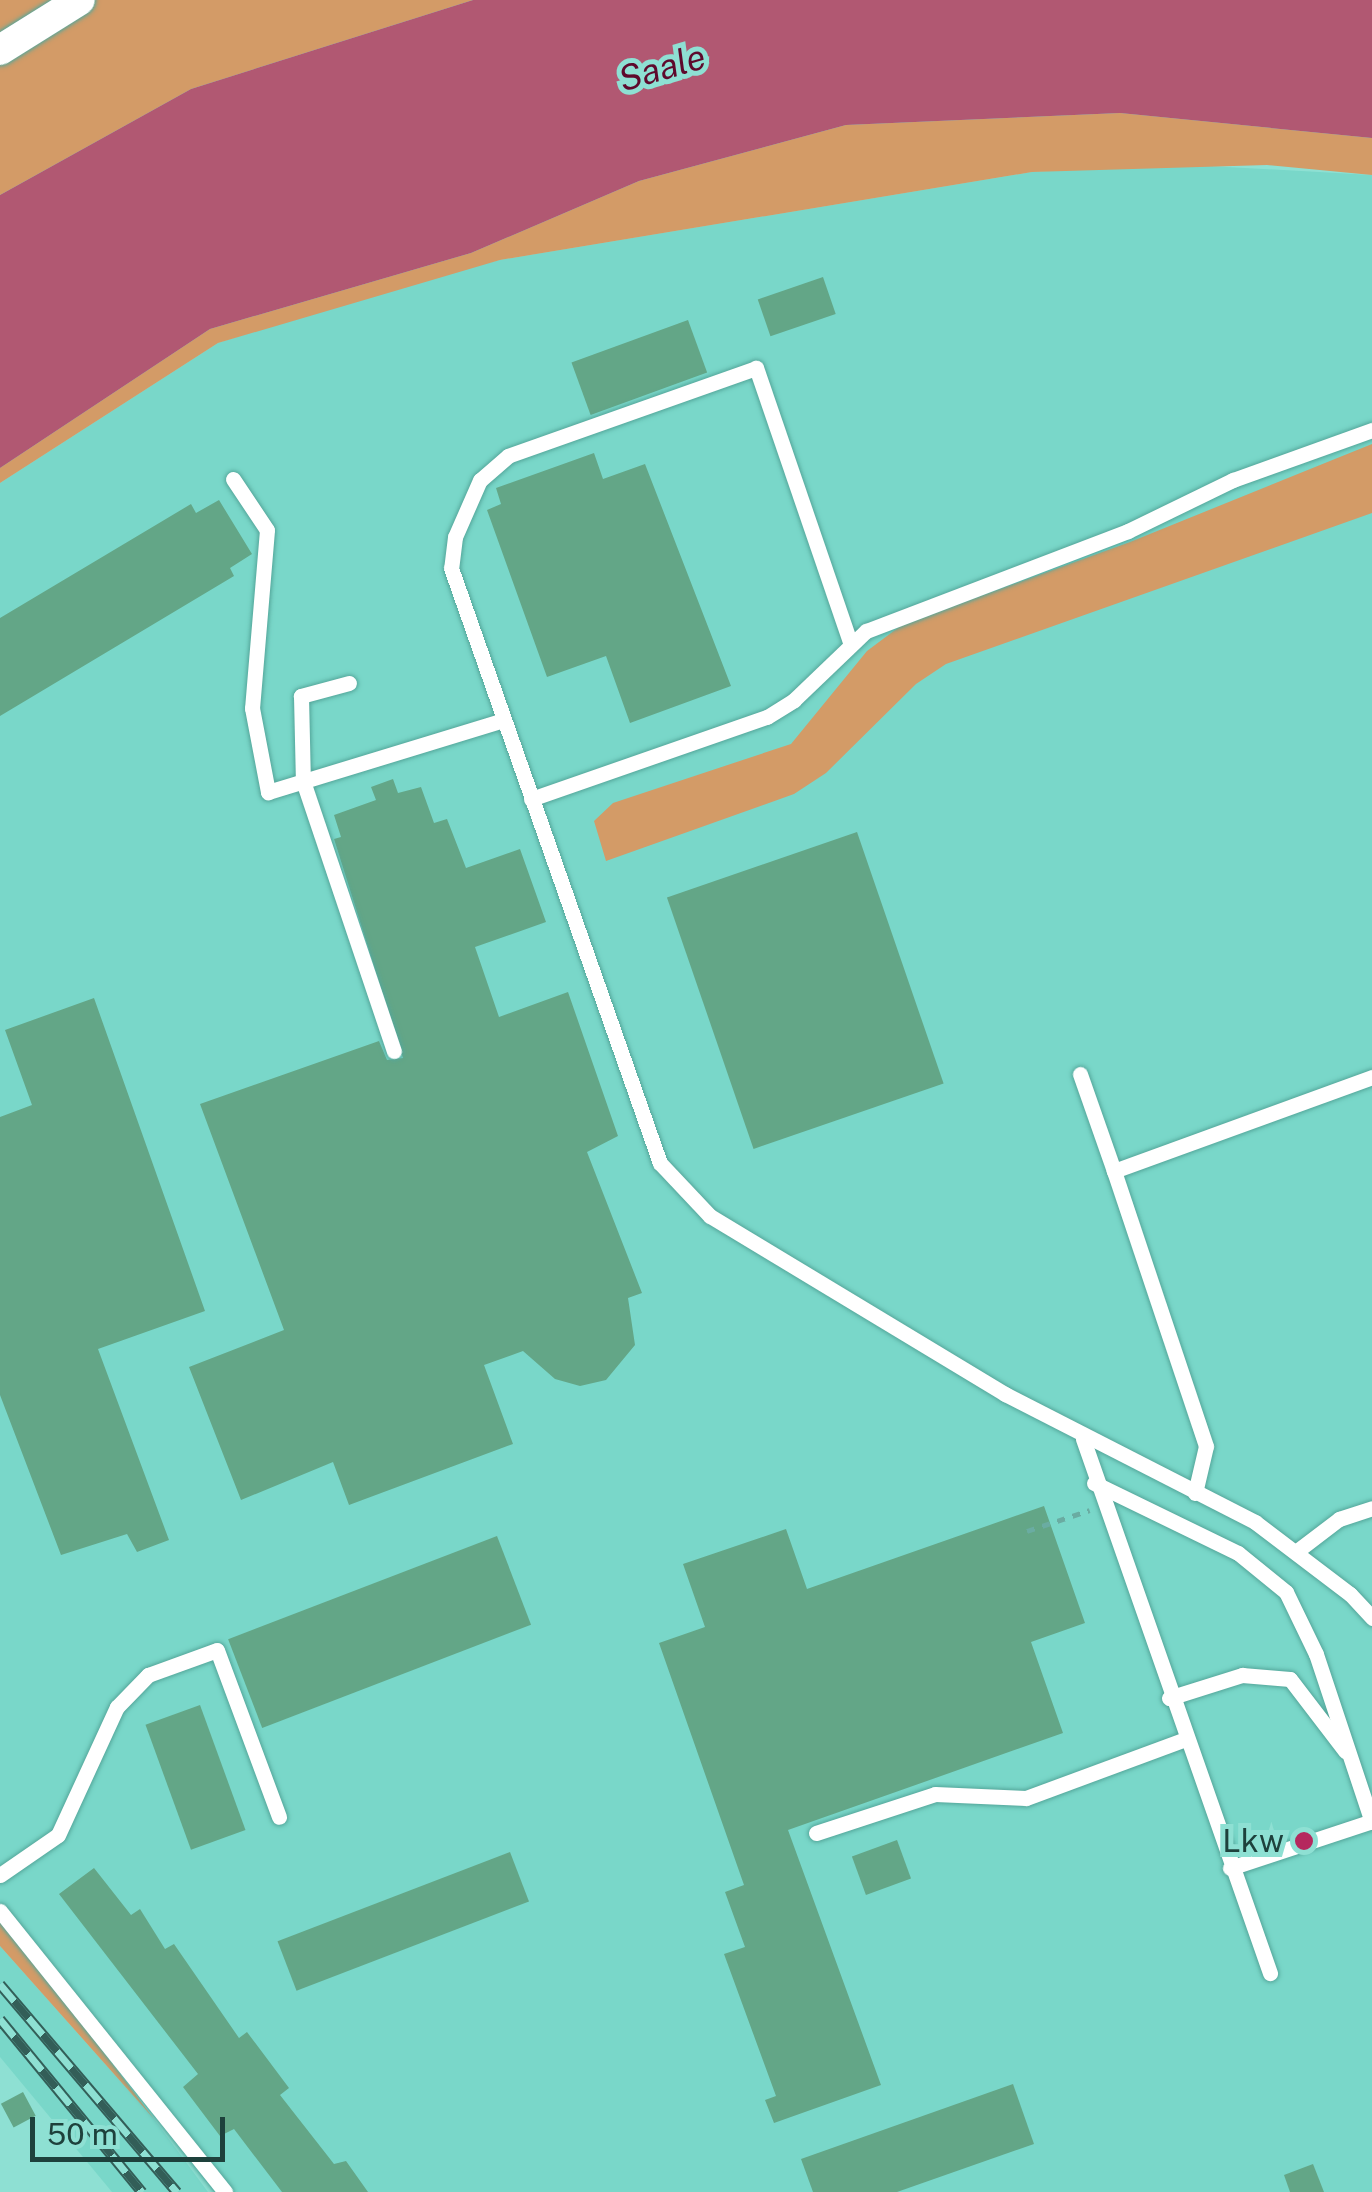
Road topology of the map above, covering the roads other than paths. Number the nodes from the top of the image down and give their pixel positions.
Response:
1 (80, 0) edge
2 (0, 50) edge
3 (1372, 430) edge
4 (232, 479) dead end
5 (850, 642) junction
6 (349, 683) dead end
7 (503, 720) junction
8 (303, 781) junction
9 (531, 799) junction
10 (394, 1051) dead end
11 (1080, 1074) dead end
12 (1372, 1077) edge
13 (1114, 1170) junction
14 (1083, 1439) junction
15 (1094, 1483) junction
16 (1195, 1493) junction
17 (1372, 1508) edge
18 (1297, 1551) junction
19 (1372, 1618) edge
20 (1169, 1698) junction
21 (1183, 1740) junction
22 (1354, 1762) junction
23 (279, 1817) dead end
24 (1372, 1821) edge
25 (816, 1834) dead end
26 (1230, 1868) junction
27 (0, 1875) edge
28 (0, 1912) edge
29 (1270, 1972) dead end
30 (225, 2192) edge

1 - 2 street
3 - 5 lane
4 - 8 lane
5 - 7 lane
5 - 9 lane
6 - 8 lane
7 - 8 lane
7 - 9 lane
8 - 10 lane
9 - 14 lane
11 - 13 lane
12 - 13 lane
13 - 16 lane
14 - 15 lane
14 - 16 lane
15 - 20 lane
15 - 22 lane
16 - 18 lane
17 - 18 lane
18 - 19 lane
20 - 21 lane
20 - 22 lane
21 - 25 lane
21 - 26 lane
22 - 24 lane
23 - 27 lane
24 - 26 lane
26 - 29 lane
28 - 30 lane

